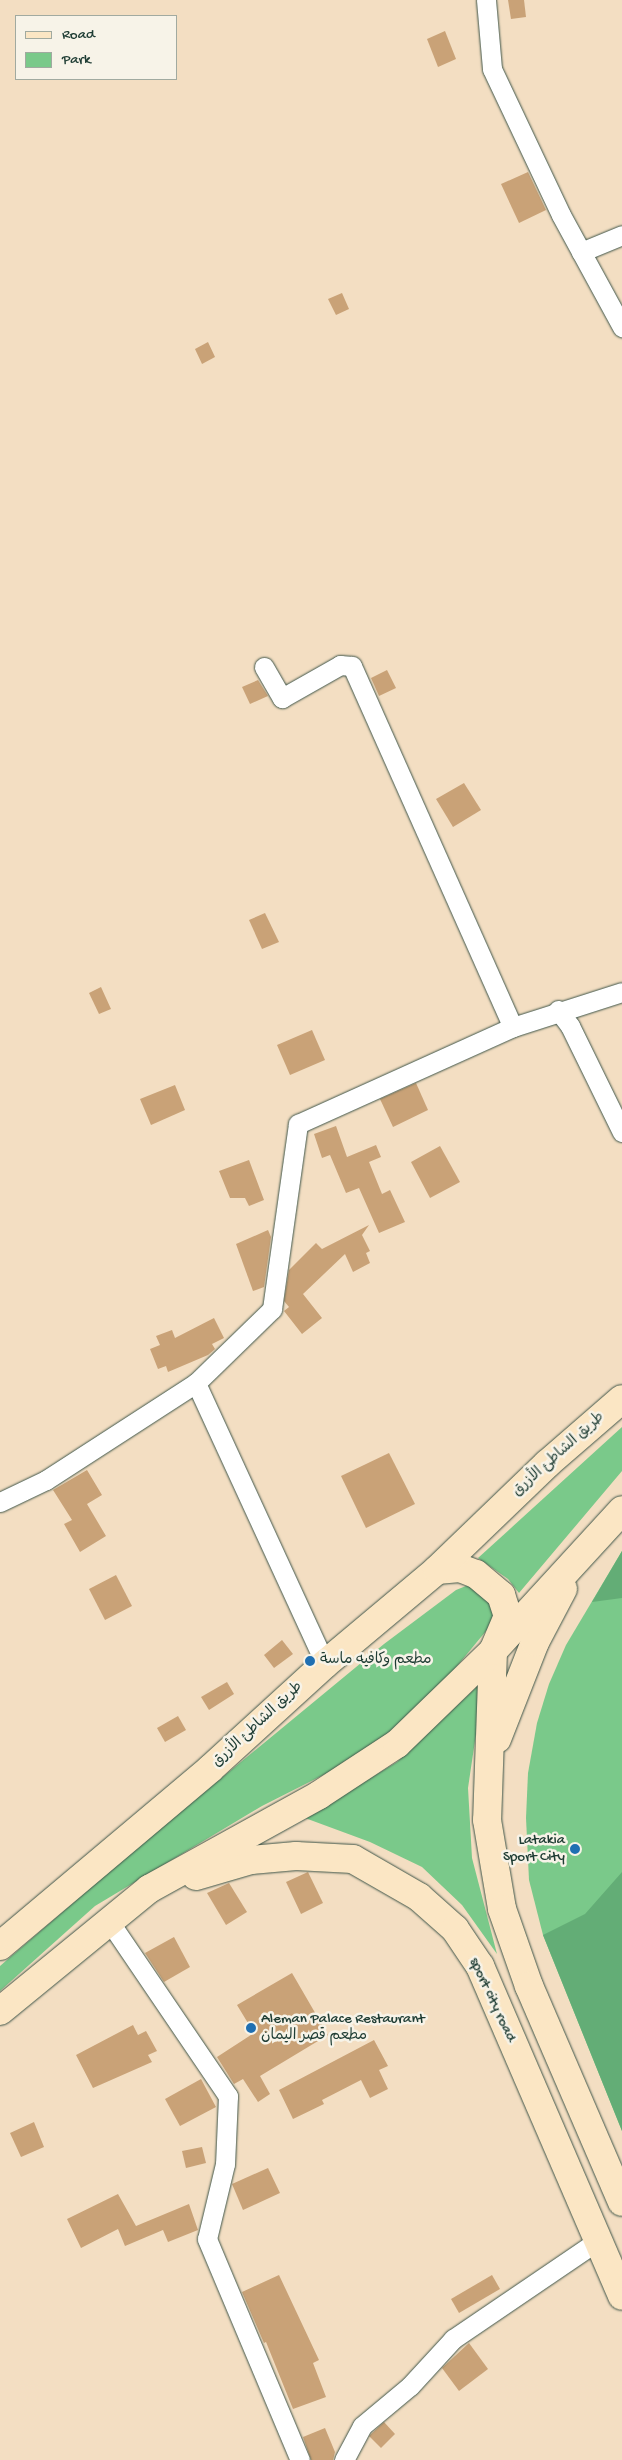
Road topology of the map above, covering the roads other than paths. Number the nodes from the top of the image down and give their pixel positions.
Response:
1 (486, 0) edge
2 (622, 235) edge
3 (581, 252) junction
4 (622, 327) edge
5 (264, 667) dead end
6 (622, 992) edge
7 (558, 1010) junction
8 (513, 1027) junction
9 (622, 1132) edge
10 (196, 1383) junction
11 (622, 1399) edge
12 (0, 1502) edge
13 (622, 1510) edge
14 (581, 1555) junction
15 (437, 1570) junction
16 (493, 1651) junction
17 (325, 1664) junction
18 (490, 1760) junction
19 (149, 1889) junction
20 (109, 1921) junction
21 (0, 1946) edge
22 (0, 2011) edge
23 (622, 2202) edge
24 (597, 2241) junction
25 (622, 2296) edge
26 (300, 2460) edge
27 (344, 2460) edge

1 - 3 street
2 - 3 street
3 - 4 street
5 - 8 street
6 - 7 street
7 - 8 street
7 - 9 street
8 - 10 street
10 - 12 street
10 - 17 street
11 - 15 main road, طريق الشاطئ الأزرق
13 - 14 main road
14 - 16 main road
14 - 18 main road
15 - 16 main road
15 - 17 main road, طريق الشاطئ الأزرق
16 - 18 main road
16 - 19 main road
17 - 21 main road, طريق الشاطئ الأزرق
18 - 23 main road
19 - 20 main road
19 - 24 main road, sport city road
20 - 22 main road
20 - 26 street
24 - 25 main road, sport city road
24 - 27 street

